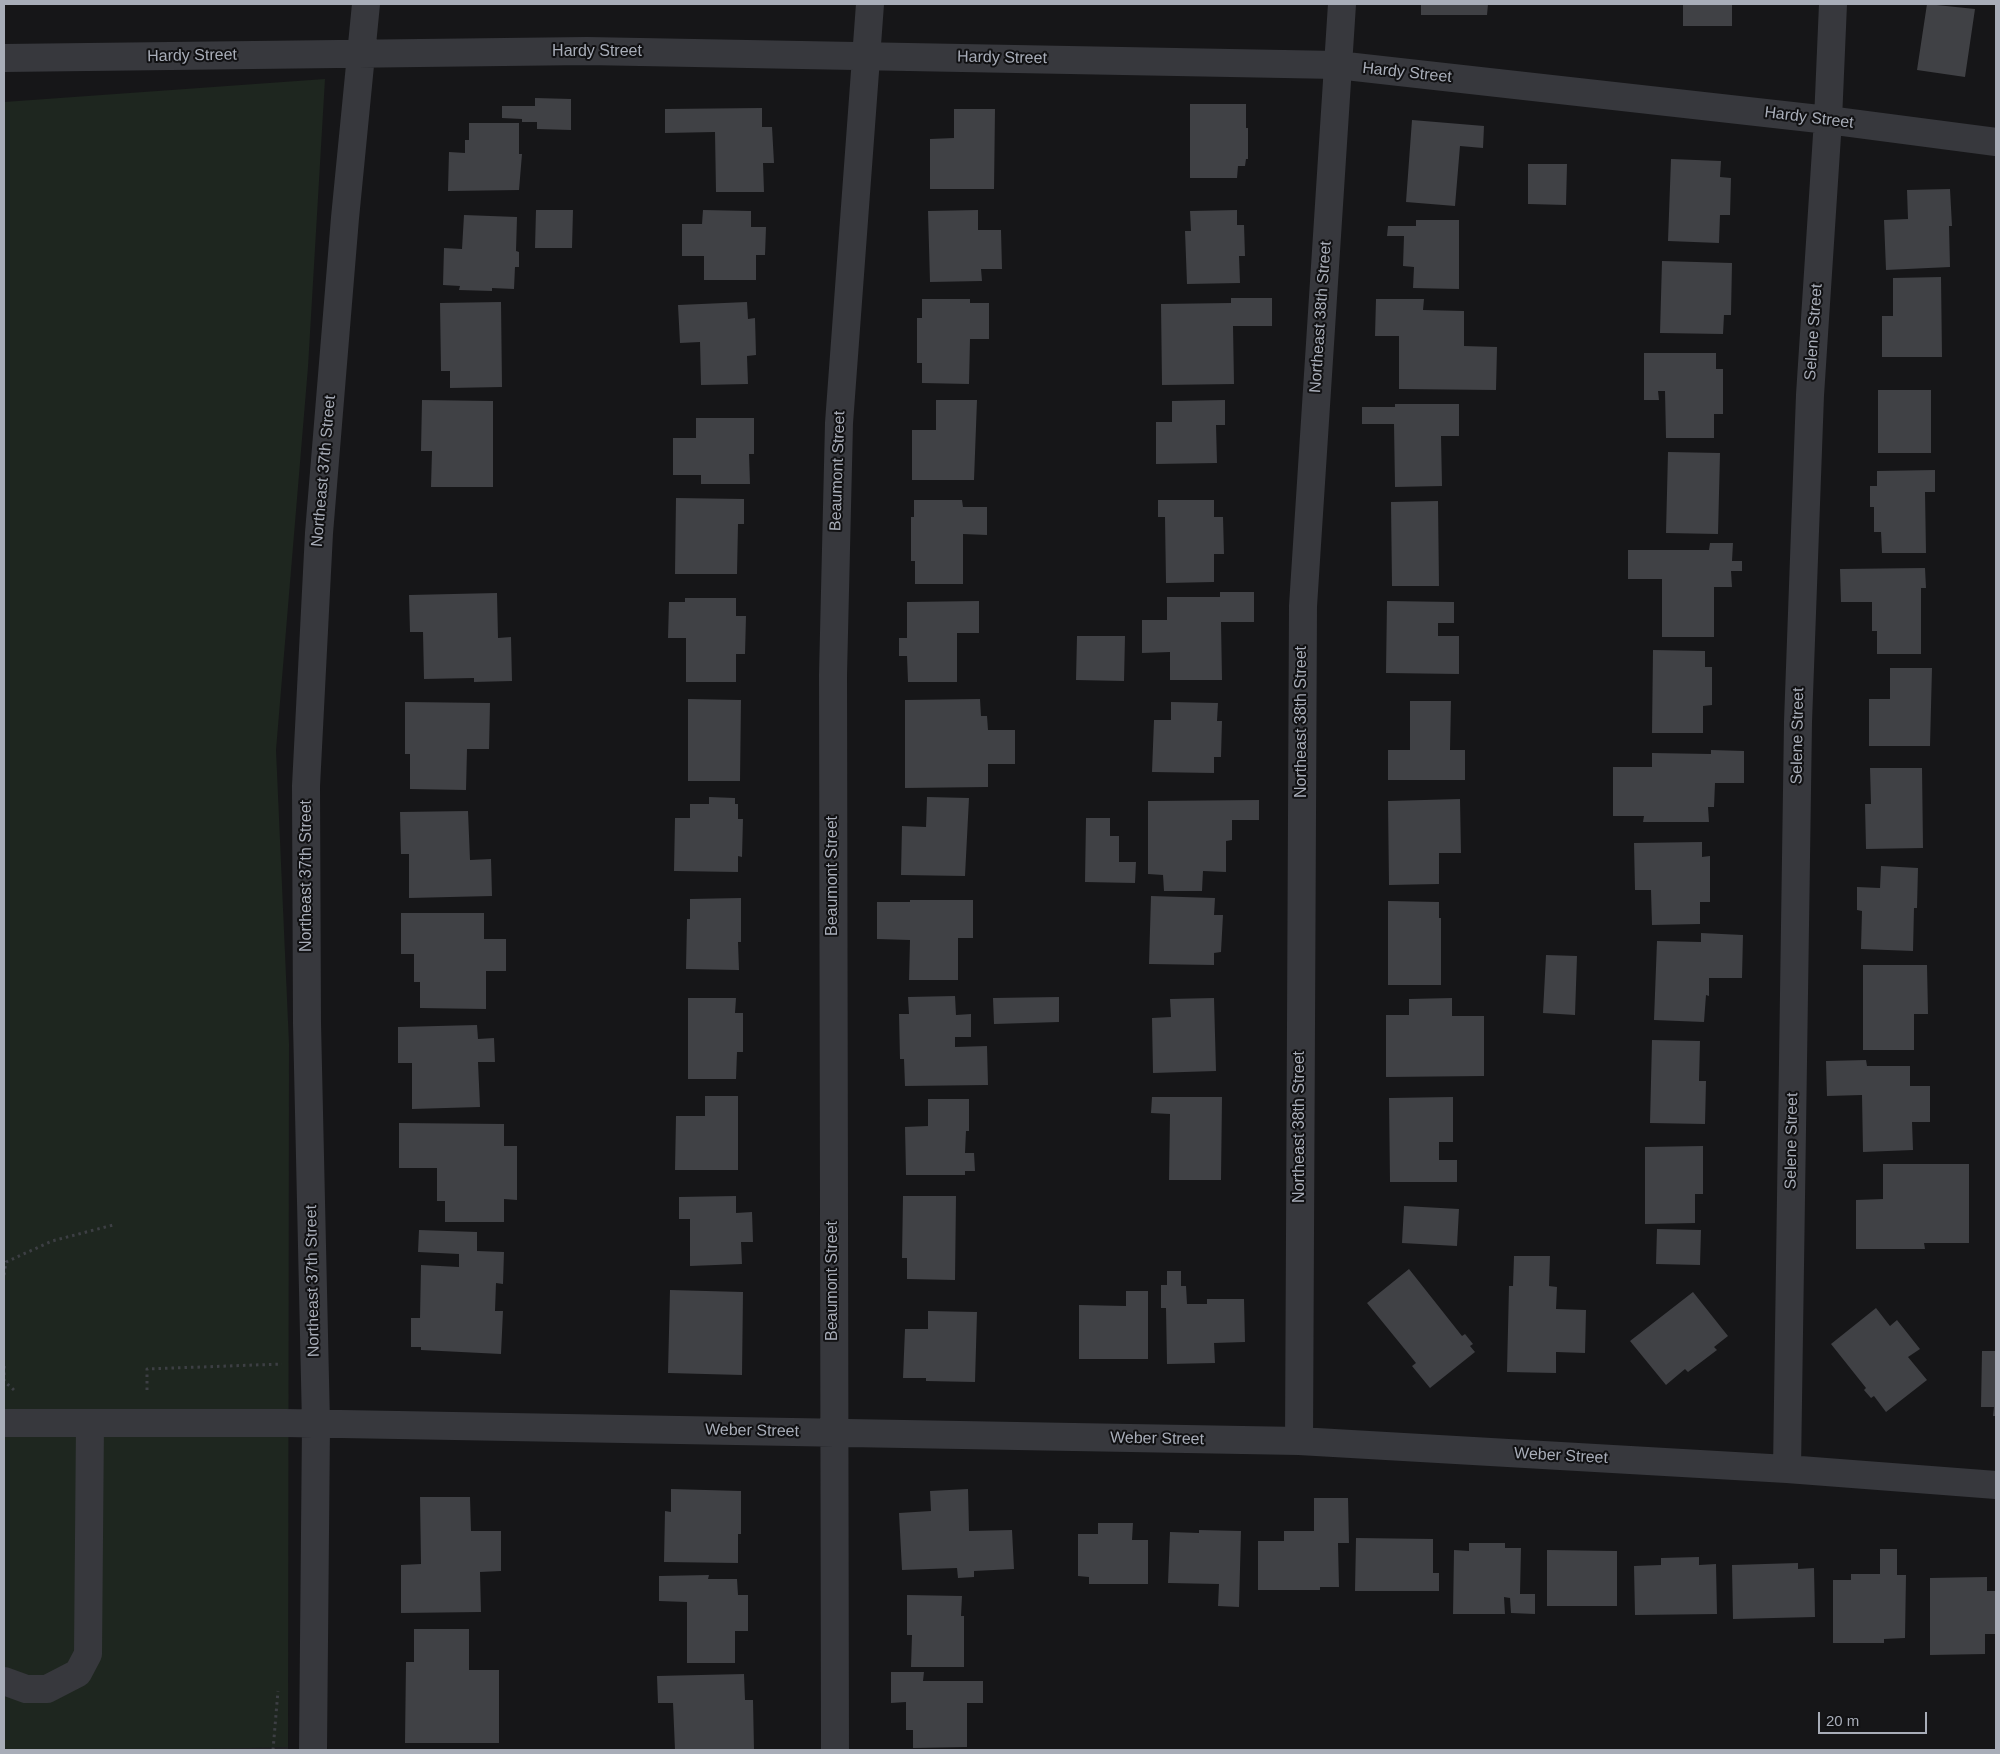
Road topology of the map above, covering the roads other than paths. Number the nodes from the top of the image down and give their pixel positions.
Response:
1 (366, 4) edge
2 (870, 4) edge
3 (1342, 4) edge
4 (1833, 4) edge
5 (362, 54) junction
6 (866, 55) junction
7 (4, 58) edge
8 (1337, 65) junction
9 (1828, 120) junction
10 (1996, 142) edge
11 (4, 1423) edge
12 (90, 1423) junction
13 (316, 1424) junction
14 (833, 1432) junction
15 (1299, 1441) junction
16 (1788, 1469) junction
17 (1996, 1485) edge
18 (4, 1681) edge
19 (313, 1750) edge
20 (835, 1750) edge

1 - 5 street, Northeast 37th Street
2 - 6 street, Beaumont Street
3 - 8 street, Northeast 38th Street
4 - 9 street, Selene Street
5 - 6 street, Hardy Street
5 - 7 street, Hardy Street
5 - 13 street, Northeast 37th Street
6 - 8 street, Hardy Street
6 - 14 street, Beaumont Street
8 - 9 street, Hardy Street
8 - 15 street, Northeast 38th Street
9 - 10 street, Hardy Street
9 - 16 street, Selene Street
11 - 12 street, Weber Street
12 - 13 street, Weber Street
12 - 18 street
13 - 14 street, Weber Street
13 - 19 street, Northeast 37th Street
14 - 15 street, Weber Street
14 - 20 street, Beaumont Street
15 - 16 street, Weber Street
16 - 17 street, Weber Street

